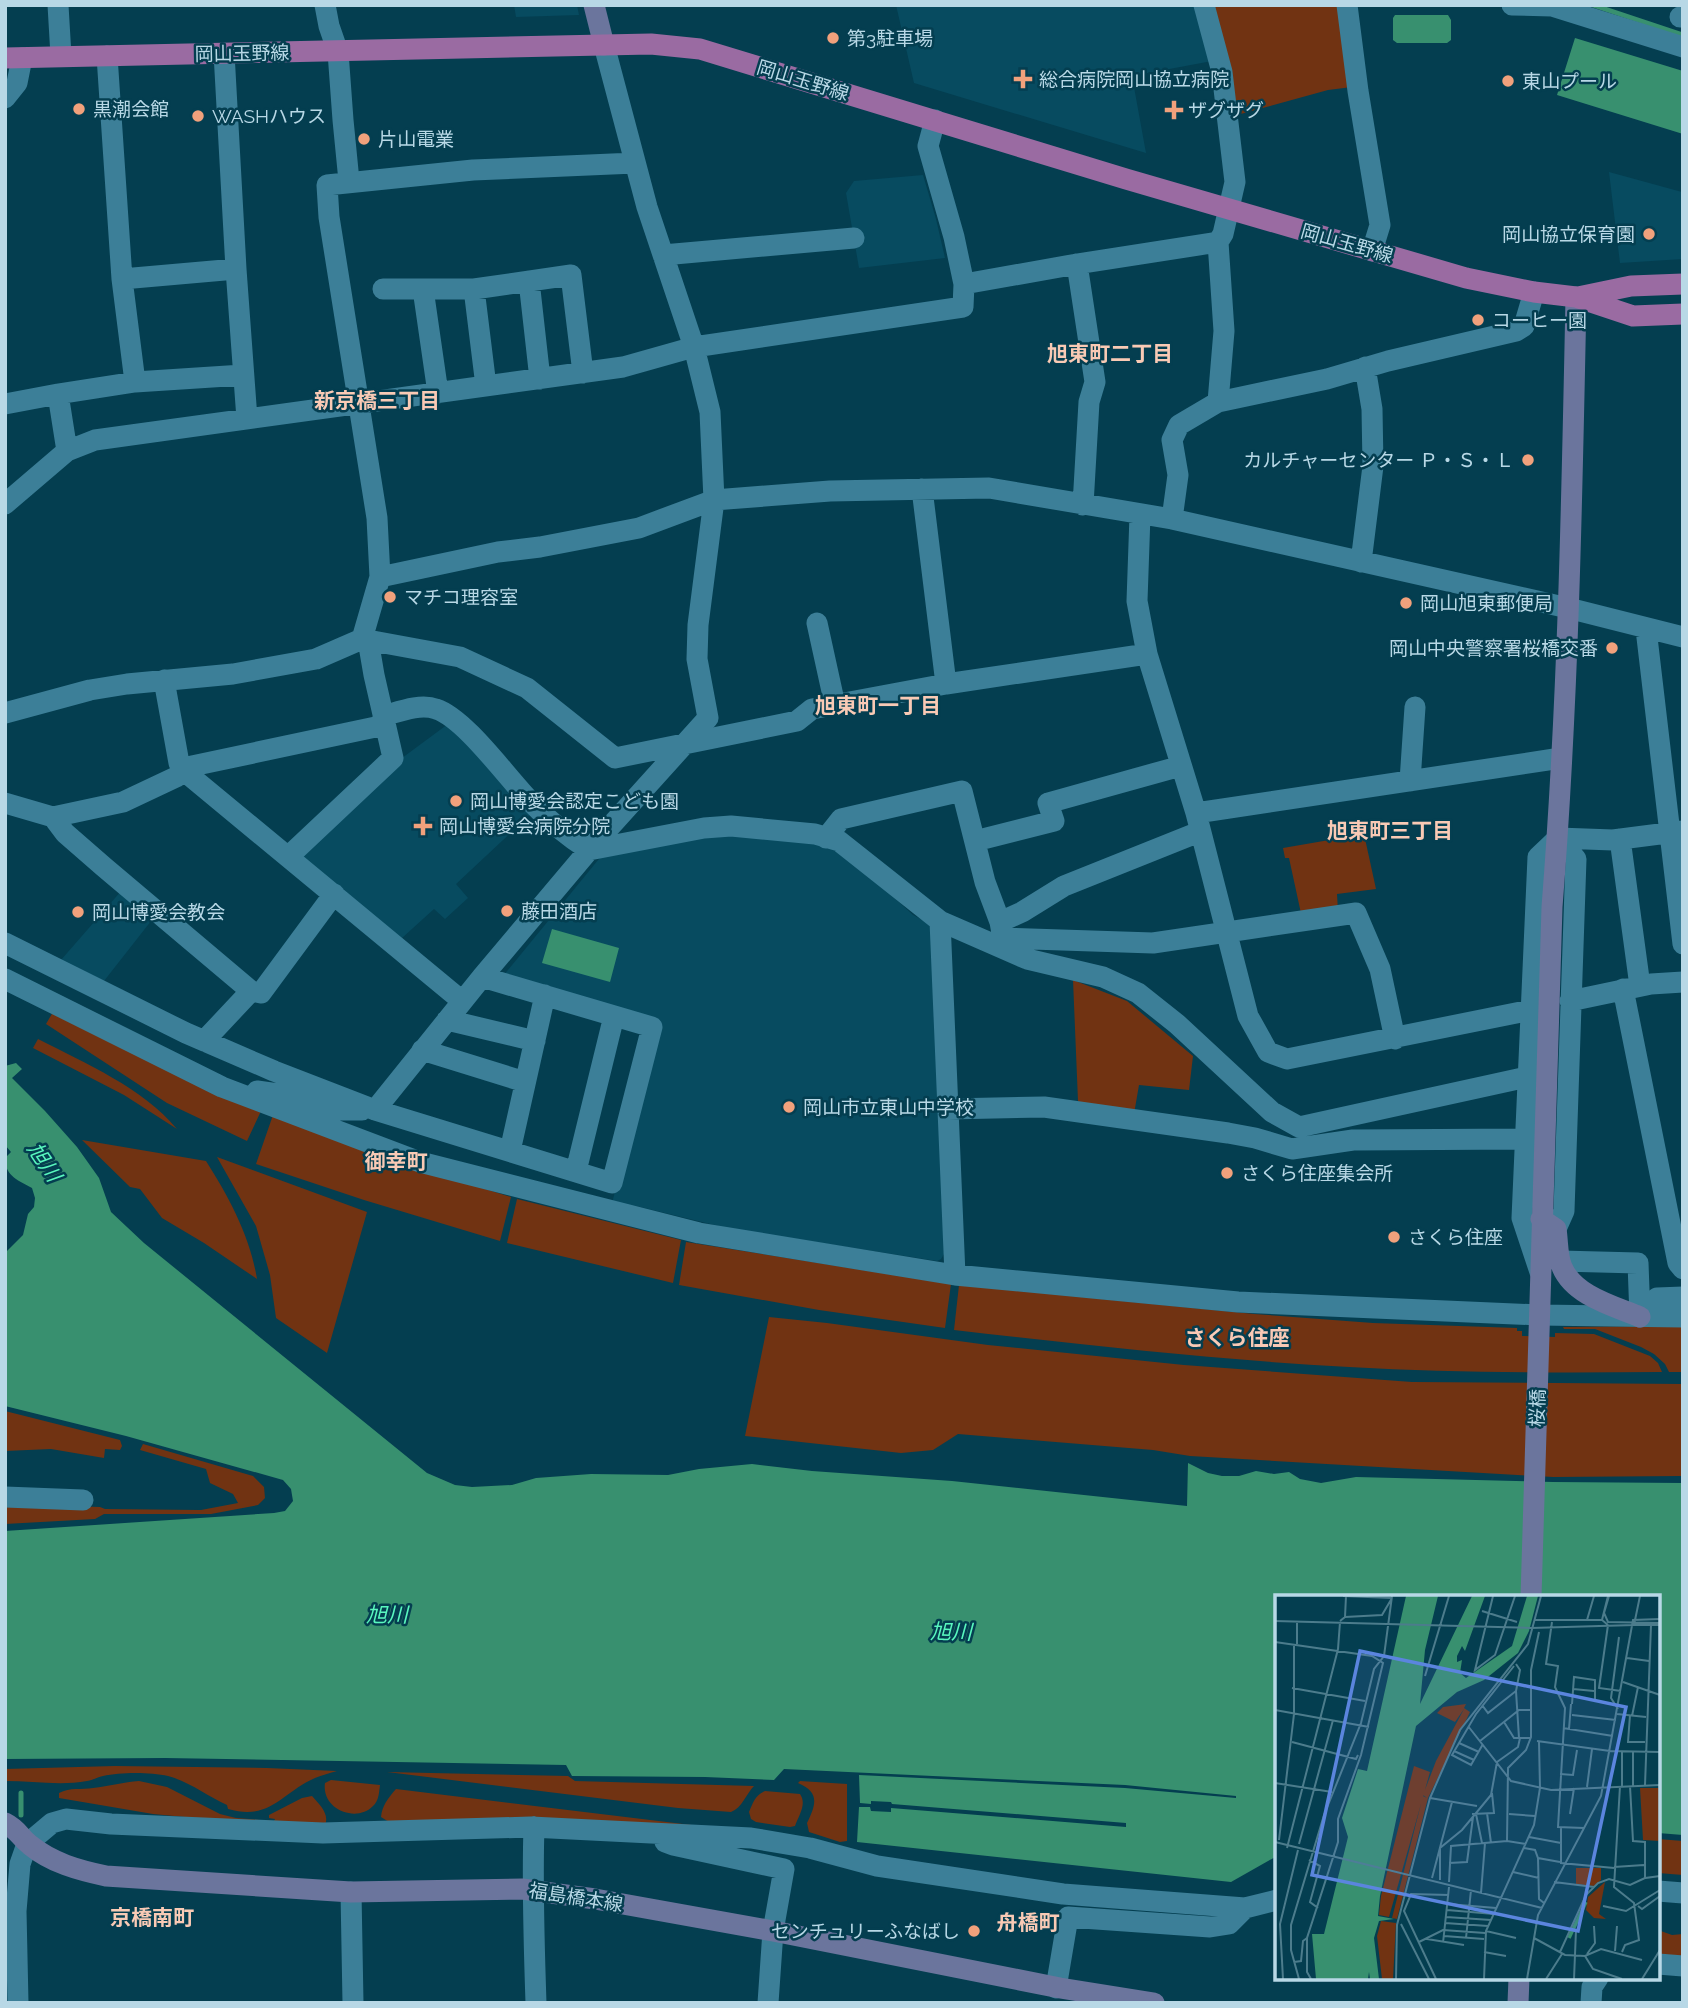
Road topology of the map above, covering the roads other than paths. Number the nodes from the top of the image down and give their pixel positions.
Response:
1 (58, 5) edge
2 (325, 5) edge
3 (594, 5) edge
4 (1204, 5) edge
5 (1347, 5) edge
6 (1512, 5) edge
7 (604, 45) junction
8 (1683, 47) edge
9 (338, 52) junction
10 (224, 53) junction
11 (107, 56) junction
12 (61, 57) junction
13 (14, 58) edge
14 (5, 98) edge
15 (935, 120) junction
16 (635, 163) junction
17 (349, 181) junction
18 (1230, 209) junction
19 (855, 238) dead end
20 (1218, 242) junction
21 (1372, 251) junction
22 (663, 255) junction
23 (1077, 264) junction
24 (236, 269) junction
25 (122, 279) junction
26 (528, 281) junction
27 (1683, 284) edge
28 (964, 285) junction
29 (383, 289) dead end
30 (423, 289) junction
31 (474, 289) junction
32 (1534, 292) junction
33 (1576, 298) junction
34 (1683, 314) edge
35 (694, 346) junction
36 (1365, 367) junction
37 (583, 373) junction
38 (243, 375) junction
39 (540, 379) junction
40 (135, 382) junction
41 (486, 386) junction
42 (438, 393) junction
43 (58, 394) junction
44 (1218, 402) junction
45 (5, 404) edge
46 (359, 404) junction
47 (247, 419) junction
48 (67, 452) junction
49 (922, 489) junction
50 (714, 500) junction
51 (5, 505) edge
52 (1083, 505) junction
53 (1140, 515) junction
54 (1172, 519) junction
55 (1361, 562) junction
56 (380, 577) junction
57 (1568, 608) junction
58 (817, 624) dead end
59 (1646, 629) junction
60 (1683, 637) edge
61 (365, 640) junction
62 (1147, 654) junction
63 (164, 680) junction
64 (946, 684) junction
65 (835, 705) junction
66 (1415, 707) dead end
67 (5, 713) edge
68 (384, 721) junction
69 (684, 746) junction
70 (1561, 758) junction
71 (1181, 766) junction
72 (184, 771) junction
73 (1410, 781) junction
74 (5, 803) edge
75 (52, 817) junction
76 (1198, 822) junction
77 (1676, 832) edge
78 (826, 838) junction
79 (1558, 838) junction
80 (1620, 839) junction
81 (975, 841) junction
82 (589, 850) junction
83 (289, 856) junction
84 (334, 894) junction
85 (940, 921) junction
86 (1226, 932) junction
87 (1003, 936) junction
88 (5, 943) edge
89 (1683, 944) edge
90 (482, 977) junction
91 (5, 979) edge
92 (1683, 982) edge
93 (1631, 988) junction
94 (251, 991) junction
95 (545, 995) junction
96 (463, 1001) junction
97 (1570, 1001) junction
98 (1531, 1010) junction
99 (614, 1016) junction
100 (447, 1020) junction
101 (1395, 1039) junction
102 (204, 1041) junction
103 (534, 1041) junction
104 (422, 1050) junction
105 (1527, 1077) junction
106 (525, 1082) junction
107 (222, 1087) junction
108 (374, 1110) junction
109 (948, 1110) junction
110 (1524, 1139) junction
111 (510, 1151) junction
112 (576, 1171) junction
113 (1549, 1224) junction
114 (1560, 1261) junction
115 (1683, 1269) edge
116 (1540, 1272) junction
117 (955, 1275) junction
118 (1683, 1297) edge
119 (1539, 1315) junction
120 (1640, 1317) junction
121 (1683, 1317) edge
122 (5, 1497) edge
123 (83, 1500) dead end
124 (1531, 1595) edge
125 (5, 1823) edge
126 (534, 1828) junction
127 (647, 1832) junction
128 (27, 1844) junction
129 (534, 1891) junction
130 (1660, 1891) edge
131 (351, 1892) junction
132 (1683, 1893) edge
133 (1275, 1901) edge
134 (1245, 1909) junction
135 (773, 1931) junction
136 (1660, 1964) edge
137 (1683, 1966) edge
138 (1519, 1980) edge
139 (1597, 1980) edge
140 (1059, 1993) edge
141 (18, 2003) edge
142 (353, 2003) edge
143 (536, 2003) edge
144 (768, 2003) edge
145 (1154, 2003) edge
146 (1518, 2003) edge
147 (1591, 2003) edge

1 - 12 street
2 - 9 street
3 - 7 street
4 - 18 street
5 - 21 street
6 - 8 street
7 - 9 main road, 岡山玉野線
7 - 15 main road, 岡山玉野線
7 - 16 street
9 - 10 main road, 岡山玉野線
9 - 17 street
10 - 11 main road, 岡山玉野線
10 - 24 street
11 - 12 main road, 岡山玉野線
11 - 25 street
12 - 13 main road, 岡山玉野線
13 - 14 street
15 - 18 main road, 岡山玉野線
15 - 28 street
16 - 17 street
16 - 22 street
17 - 46 street
18 - 20 street
18 - 21 main road, 岡山玉野線
19 - 22 street
20 - 23 street
20 - 44 street
21 - 32 main road, 岡山玉野線
22 - 35 street
23 - 28 street
23 - 52 street
24 - 25 street
24 - 38 street
25 - 40 street
26 - 31 street
26 - 37 street
26 - 39 street
27 - 33 main road, 岡山玉野線
28 - 35 street
29 - 30 street
30 - 31 street
30 - 42 street
31 - 41 street
32 - 33 main road, 岡山玉野線
32 - 36 street
33 - 34 main road, 岡山玉野線
33 - 57 street
35 - 37 street
35 - 50 street
36 - 44 street
36 - 55 street
37 - 39 street
38 - 40 street
38 - 47 street
39 - 41 street
40 - 43 street
41 - 42 street
42 - 46 street
43 - 45 street
43 - 48 street
44 - 54 street
46 - 47 street
46 - 56 street
47 - 48 street
48 - 51 street
49 - 50 street
49 - 52 street
49 - 64 street
50 - 56 street
50 - 69 street
52 - 53 street
53 - 54 street
53 - 62 street
54 - 55 street
55 - 57 street
56 - 61 street
57 - 59 street
57 - 70 street
58 - 65 street
59 - 60 street
59 - 77 street
61 - 63 street
61 - 68 street
61 - 69 street
62 - 64 street
62 - 71 street
63 - 67 street
63 - 72 street
64 - 65 street
65 - 69 street
66 - 73 street
68 - 72 street
68 - 82 street
68 - 83 street
69 - 82 street
70 - 73 street
70 - 79 street
71 - 76 street
71 - 81 street
72 - 75 street
72 - 83 street
73 - 76 street
74 - 75 street
75 - 94 street
76 - 86 street
76 - 87 street
77 - 80 street
77 - 89 street
78 - 81 street
78 - 82 street
78 - 85 street
79 - 80 street
79 - 97 street
79 - 98 street
79 - 113 street
80 - 93 street
81 - 87 street
82 - 90 street
83 - 84 street
84 - 94 street
84 - 96 street
85 - 87 street
85 - 109 street
86 - 87 street
86 - 101 street
86 - 101 street
87 - 105 street
88 - 102 street
90 - 95 street
90 - 96 street
91 - 107 street
92 - 93 street
93 - 97 street
93 - 115 street
94 - 102 street
95 - 99 street
95 - 103 street
96 - 100 street
97 - 113 street
98 - 101 street
98 - 105 street
99 - 112 street
99 - 112 street
100 - 103 street
100 - 104 street
102 - 108 street
103 - 106 street
104 - 106 street
104 - 108 street
105 - 110 street
106 - 111 street
107 - 108 street
107 - 117 street
108 - 111 street
109 - 110 street
109 - 117 street
110 - 116 street
111 - 112 street
113 - 114 street
113 - 116 street, 桜橋
114 - 120 street
114 - 120 street
116 - 119 street, 桜橋
117 - 119 street
118 - 120 street
119 - 120 street
119 - 124 street, 桜橋
120 - 121 street
122 - 123 street
125 - 128 street, 福島橋本線
126 - 127 street
126 - 128 street
126 - 129 street
127 - 134 street
127 - 135 street
128 - 131 street, 福島橋本線
128 - 141 street
129 - 131 street, 福島橋本線
129 - 135 street, 福島橋本線
129 - 143 street
130 - 132 street
131 - 142 street
133 - 134 street
134 - 140 street
135 - 140 street, 福島橋本線
135 - 144 street
136 - 137 street
138 - 146 street
139 - 147 street
140 - 145 street, 福島橋本線

